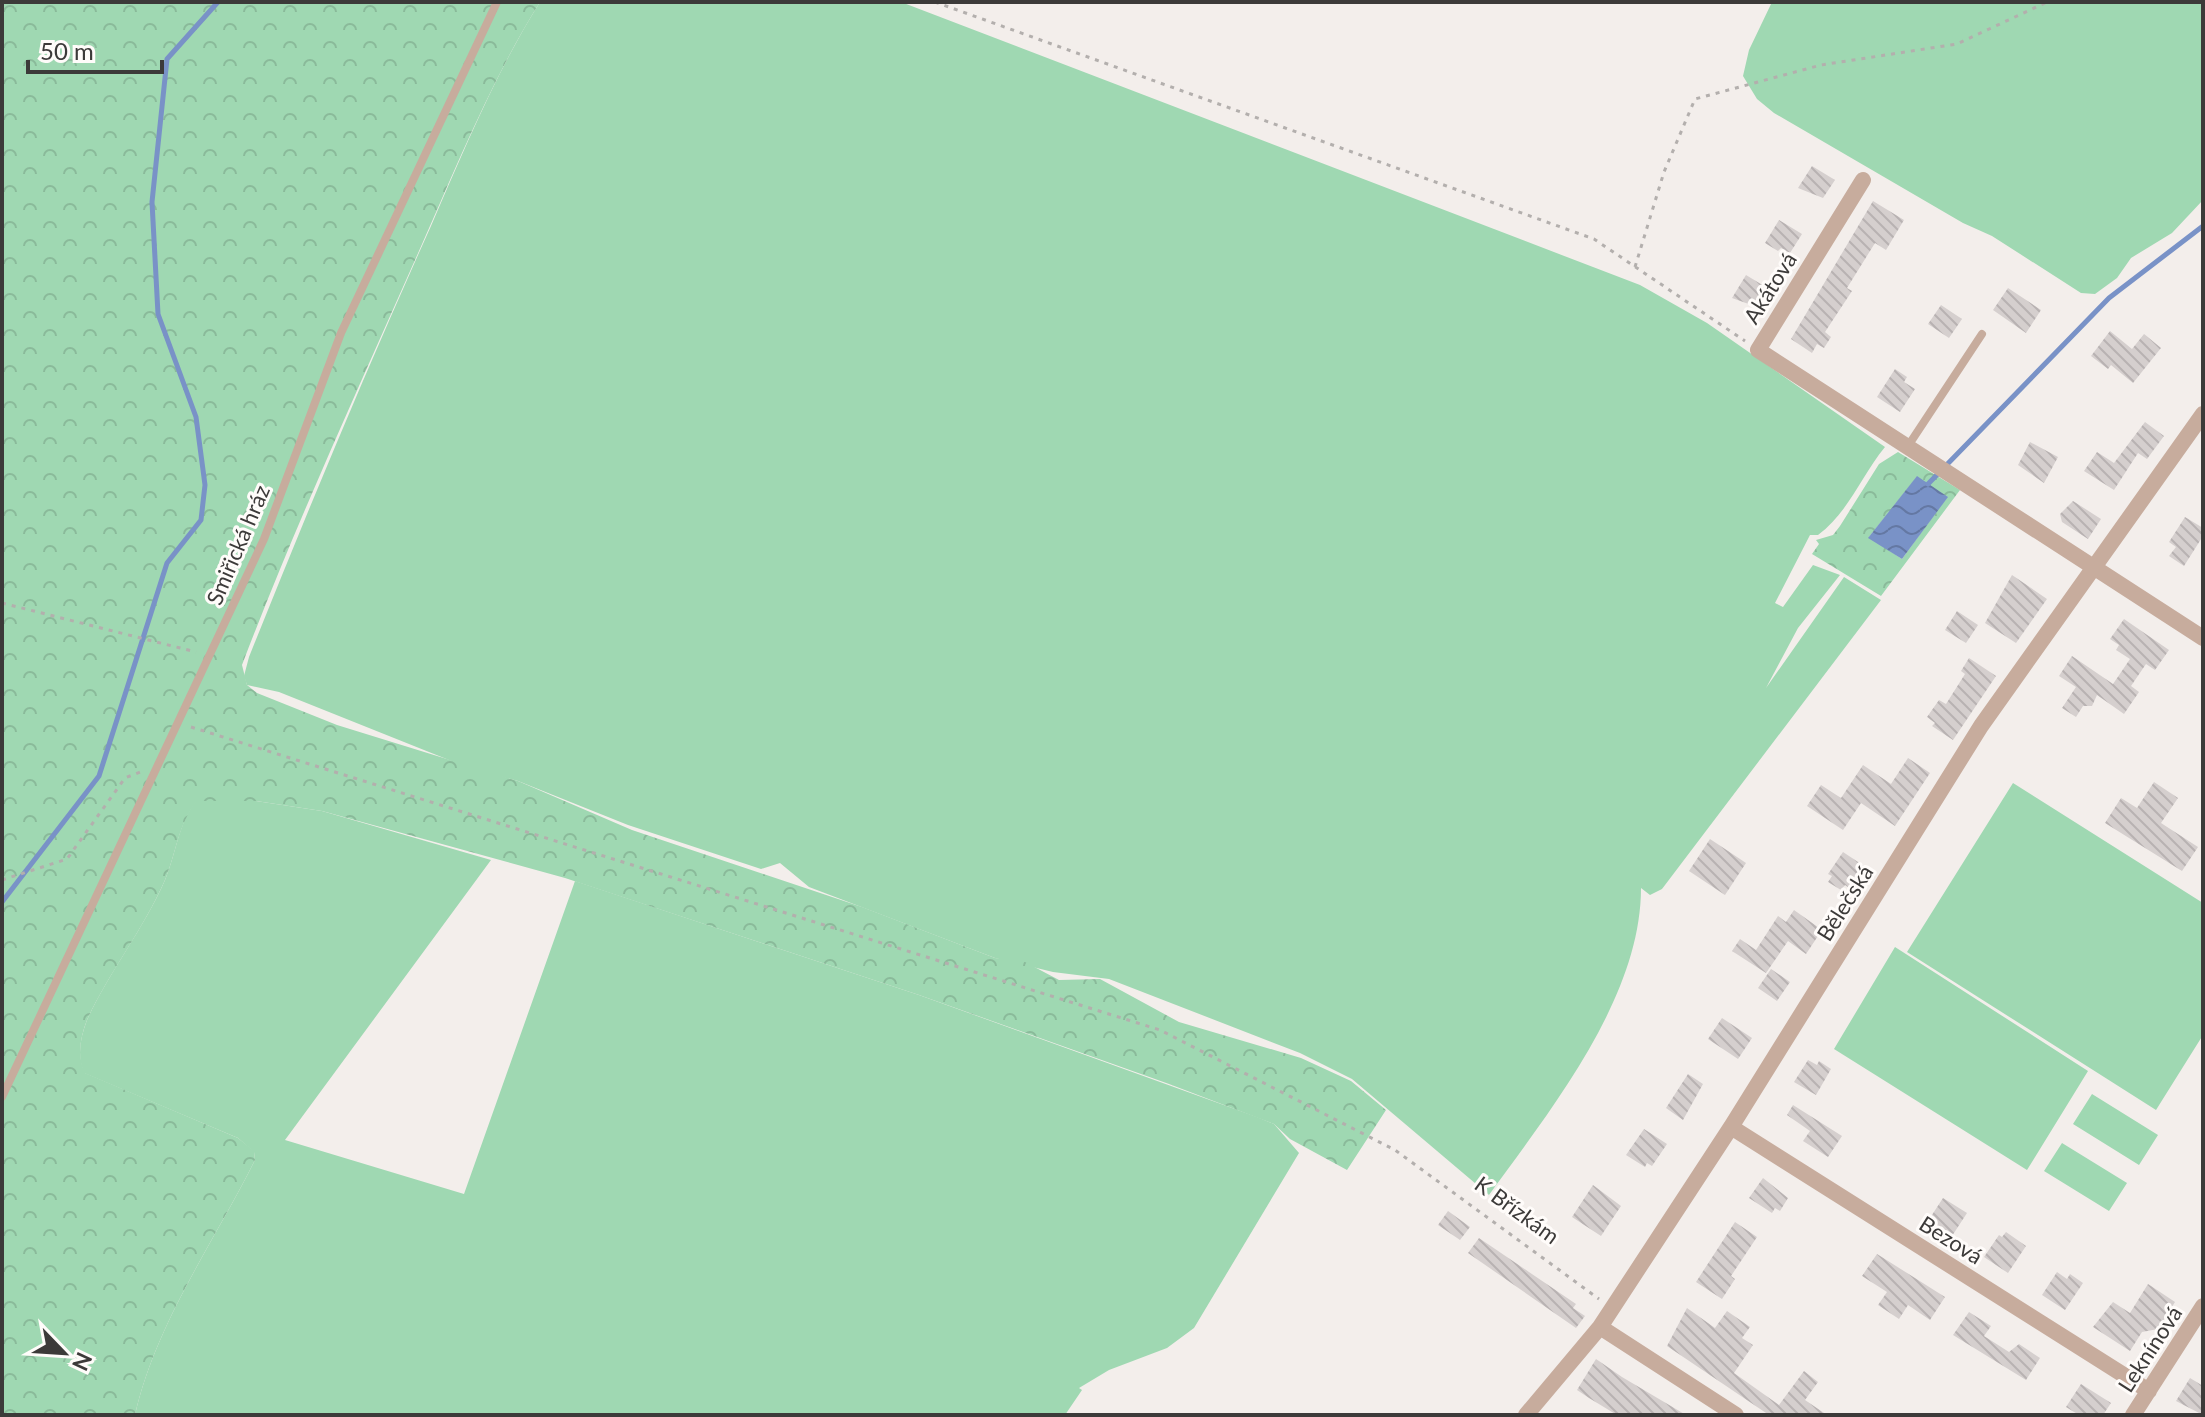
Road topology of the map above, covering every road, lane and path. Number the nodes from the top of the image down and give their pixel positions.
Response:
1 (497, 2) edge
2 (938, 2) edge
3 (2047, 2) edge
4 (1863, 180) dead end
5 (1635, 267) junction
6 (1982, 334) dead end
7 (1758, 350) junction
8 (2203, 414) edge
9 (1908, 446) junction
10 (2092, 565) junction
11 (2, 603) edge
12 (2203, 638) edge
13 (209, 655) junction
14 (177, 723) junction
15 (156, 765) junction
16 (2, 880) edge
17 (2, 1097) edge
18 (1731, 1127) junction
19 (2203, 1306) edge
20 (1612, 1308) junction
21 (1600, 1327) junction
22 (2149, 1391) junction
23 (1526, 1415) edge
24 (1736, 1415) edge
25 (2133, 1415) edge

1 - 13 lane, Smiřická hráz
2 - 5 path
3 - 5 path
4 - 7 street, Akátová
5 - 7 path
6 - 9 lane
7 - 9 street, Akátová
8 - 10 street, Bělečská
9 - 10 street, Akátová
10 - 12 street, Akátová
10 - 18 street, Bělečská
11 - 13 path
13 - 14 lane, Smiřická hráz
14 - 15 lane, Smiřická hráz
14 - 20 path, K Břízkám
15 - 16 path
15 - 17 lane, Smiřická hráz
18 - 20 street, Bělečská
18 - 22 street, Bezová
19 - 22 street, Leknínová
20 - 21 street, Bělečská
21 - 23 street, Bělečská
21 - 24 street
22 - 25 street, Leknínová

